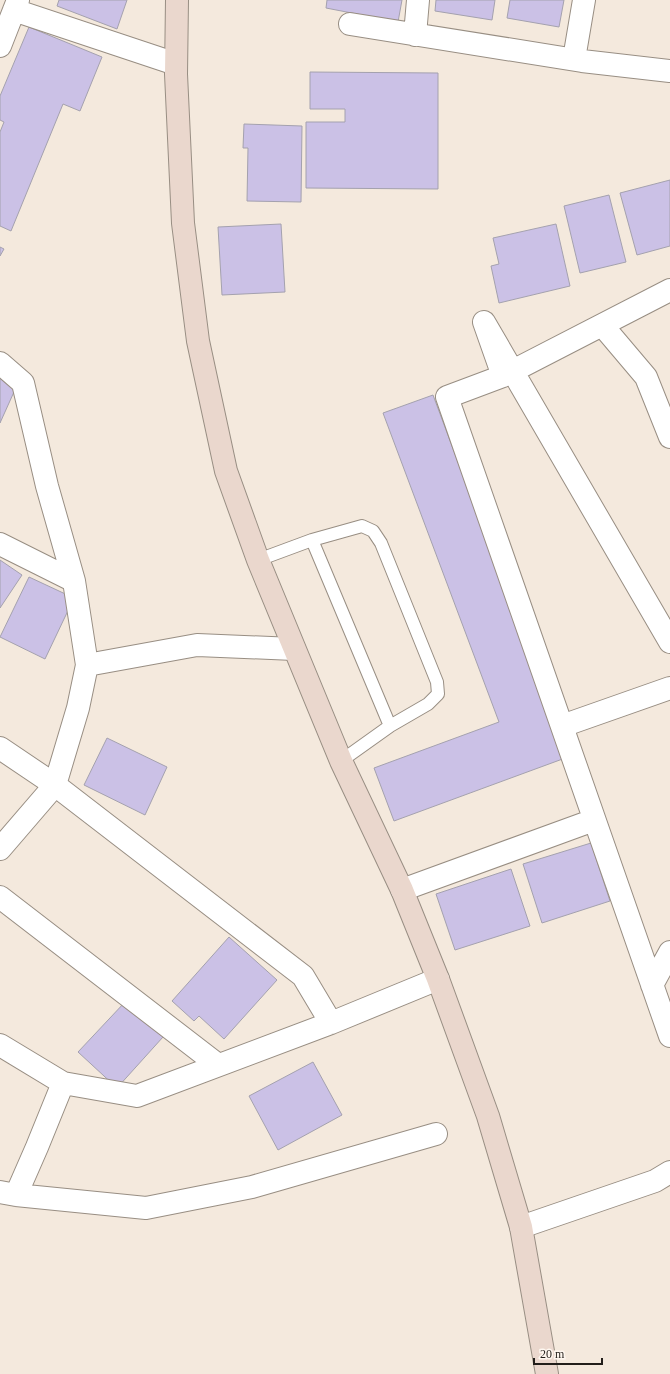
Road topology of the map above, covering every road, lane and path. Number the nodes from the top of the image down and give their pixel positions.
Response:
1 (177, 0) edge
2 (418, 0) edge
3 (584, 0) edge
4 (16, 5) edge
5 (350, 24) dead end
6 (414, 34) junction
7 (0, 46) edge
8 (574, 59) junction
9 (176, 64) junction
10 (670, 71) edge
11 (670, 290) edge
12 (602, 325) junction
13 (0, 363) edge
14 (503, 376) junction
15 (670, 436) edge
16 (312, 540) junction
17 (0, 544) edge
18 (258, 560) junction
19 (74, 581) junction
20 (670, 642) edge
21 (294, 649) junction
22 (87, 665) junction
23 (670, 688) edge
24 (390, 726) junction
25 (562, 726) junction
26 (0, 748) edge
27 (341, 761) junction
28 (55, 785) junction
29 (594, 820) junction
30 (0, 849) edge
31 (402, 890) junction
32 (0, 897) edge
33 (670, 952) edge
34 (438, 979) junction
35 (652, 985) junction
36 (331, 1022) junction
37 (670, 1036) edge
38 (0, 1045) edge
39 (218, 1065) junction
40 (63, 1083) junction
41 (436, 1134) dead end
42 (670, 1172) edge
43 (8, 1193) edge
44 (521, 1227) junction
45 (547, 1374) edge

1 - 9 street
2 - 6 street
3 - 8 street
4 - 7 street
4 - 9 street
5 - 6 street
6 - 8 street
8 - 10 street
9 - 18 street
11 - 12 street
12 - 14 street
12 - 15 street
13 - 19 street
14 - 20 street
14 - 25 street
16 - 18 lane
16 - 24 lane
16 - 24 lane
17 - 19 street
18 - 21 street
19 - 22 street
21 - 22 street
21 - 27 street
22 - 28 street
23 - 25 street
24 - 27 lane
25 - 29 street
26 - 28 street
27 - 31 street
28 - 30 street
28 - 36 street
29 - 31 street
29 - 35 street
31 - 34 street
32 - 39 street
33 - 35 street
34 - 36 street
34 - 44 street
35 - 37 street
36 - 39 street
38 - 40 street
39 - 40 street
40 - 43 street
41 - 43 street
42 - 44 street
44 - 45 street

